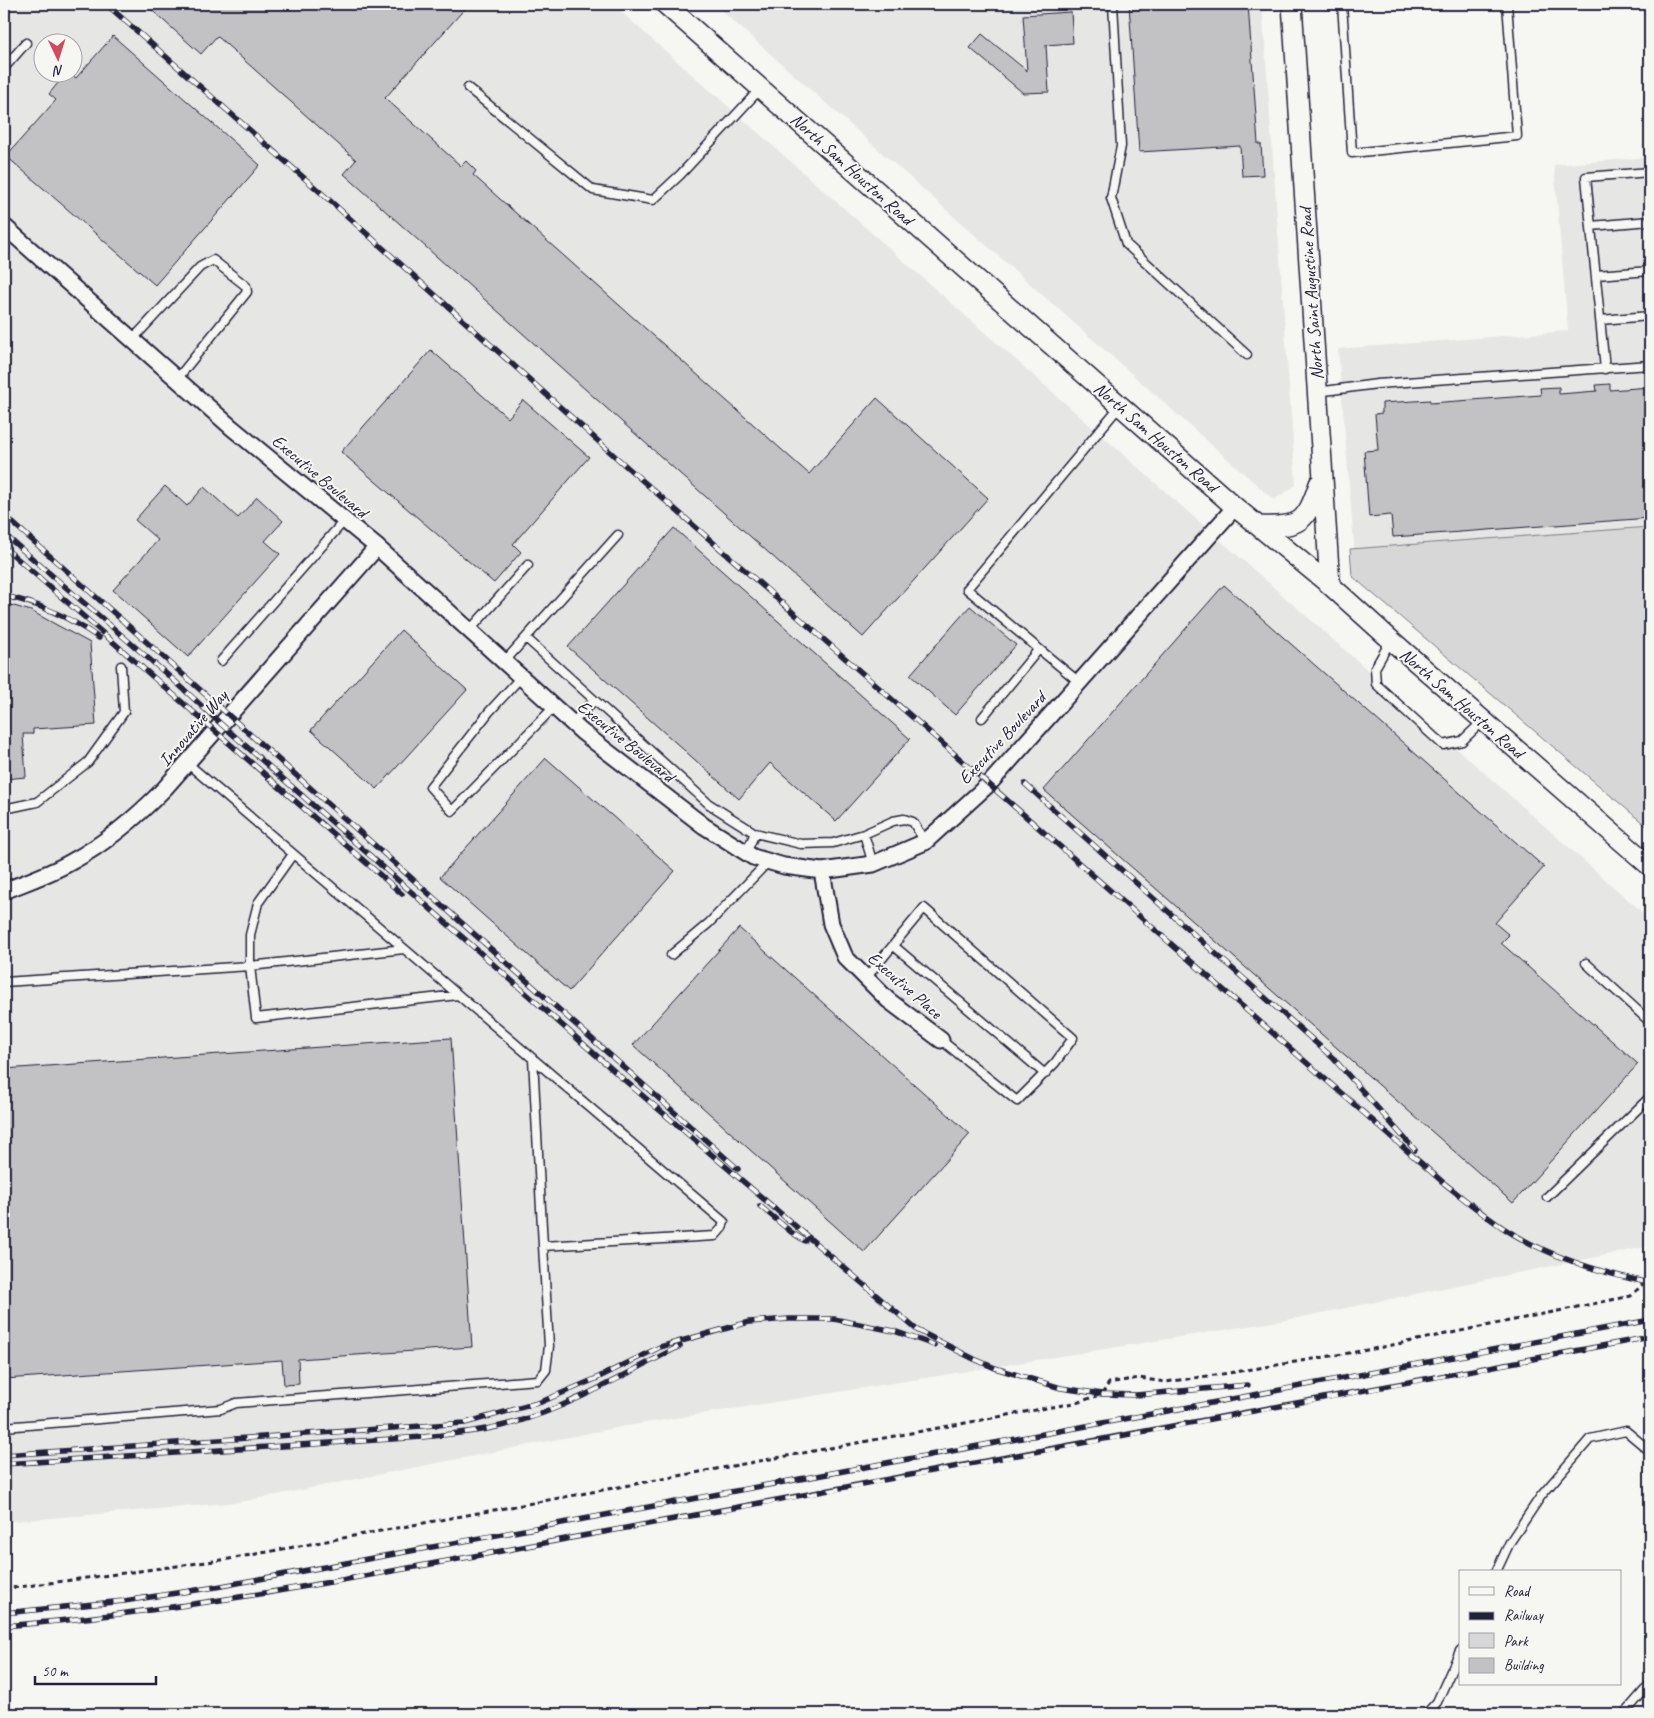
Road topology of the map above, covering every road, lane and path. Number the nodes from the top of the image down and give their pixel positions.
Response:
1 (665, 4) edge
2 (1113, 4) edge
3 (1292, 4) edge
4 (1342, 4) edge
5 (1507, 4) edge
6 (26, 43) dead end
7 (4, 68) edge
8 (468, 88) dead end
9 (761, 88) junction
10 (1650, 172) edge
11 (1650, 221) edge
12 (4, 226) edge
13 (1591, 226) junction
14 (1650, 271) edge
15 (1596, 275) junction
16 (1650, 316) edge
17 (1600, 320) junction
18 (132, 340) junction
19 (1247, 355) dead end
20 (1650, 365) edge
21 (1605, 369) junction
22 (176, 379) junction
23 (1317, 392) junction
24 (1120, 406) junction
25 (1323, 473) junction
26 (1234, 507) junction
27 (344, 521) junction
28 (1259, 526) junction
29 (618, 535) dead end
30 (377, 547) junction
31 (528, 565) dead end
32 (1330, 585) junction
33 (469, 631) junction
34 (526, 638) junction
35 (1391, 640) junction
36 (1039, 649) junction
37 (222, 661) dead end
38 (504, 662) junction
39 (121, 666) dead end
40 (521, 677) junction
41 (1079, 682) junction
42 (594, 701) junction
43 (554, 706) junction
44 (982, 718) dead end
45 (1483, 721) junction
46 (572, 723) junction
47 (187, 763) junction
48 (4, 809) edge
49 (755, 833) junction
50 (864, 834) junction
51 (924, 842) junction
52 (746, 853) junction
53 (293, 854) junction
54 (768, 862) junction
55 (873, 864) junction
56 (1650, 866) edge
57 (822, 871) junction
58 (4, 891) edge
59 (894, 946) junction
60 (404, 949) junction
61 (671, 955) dead end
62 (1586, 963) dead end
63 (250, 966) junction
64 (866, 978) junction
65 (4, 982) edge
66 (458, 995) junction
67 (1650, 1022) edge
68 (941, 1040) joint
69 (533, 1059) junction
70 (1044, 1074) junction
71 (1650, 1097) edge
72 (1548, 1197) dead end
73 (543, 1246) junction
74 (1650, 1279) edge
75 (4, 1427) edge
76 (1650, 1451) edge
77 (1497, 1570) edge
78 (4, 1589) edge
79 (1459, 1653) edge
80 (1650, 1684) edge
81 (1426, 1714) edge
82 (1624, 1714) edge

1 - 9 street, North Sam Houston Road
2 - 19 lane
3 - 23 street, North Saint Augustine Road
4 - 5 lane
6 - 7 lane
8 - 9 lane
9 - 24 street, North Sam Houston Road
10 - 13 lane
11 - 13 lane
12 - 18 street, Executive Boulevard
13 - 15 lane
14 - 15 lane
15 - 17 lane
16 - 17 lane
17 - 21 lane
18 - 22 street, Executive Boulevard
18 - 22 lane
20 - 21 lane
21 - 23 lane
22 - 27 street, Executive Boulevard
23 - 25 street, North Saint Augustine Road
24 - 26 street, North Sam Houston Road
24 - 36 lane
25 - 28 street
25 - 32 street, North Saint Augustine Road
26 - 28 street, North Sam Houston Road
26 - 41 street, Executive Boulevard
27 - 30 street, Executive Boulevard
27 - 37 lane
28 - 32 street, North Sam Houston Road
29 - 34 lane
30 - 33 street, Executive Boulevard
30 - 47 street, Innovative Way
31 - 33 lane
32 - 35 street, North Sam Houston Road
33 - 38 street, Executive Boulevard
34 - 38 lane
34 - 42 lane
35 - 45 street, North Sam Houston Road
35 - 45 lane
36 - 41 lane
36 - 44 lane
38 - 40 street, Executive Boulevard
39 - 48 lane
40 - 43 street, Executive Boulevard
40 - 43 lane
41 - 51 street, Executive Boulevard
42 - 46 lane
42 - 49 lane
43 - 46 street, Executive Boulevard
45 - 56 street, North Sam Houston Road
46 - 52 street, Executive Boulevard
47 - 53 lane
47 - 58 street, Innovative Way
49 - 50 lane
49 - 52 lane
50 - 51 lane
50 - 55 lane
51 - 55 street, Executive Boulevard
52 - 54 street, Executive Boulevard
53 - 60 lane
53 - 63 lane
54 - 57 street, Executive Boulevard
54 - 61 lane
55 - 57 street, Executive Boulevard
57 - 64 street, Executive Place
59 - 64 lane
59 - 70 lane
59 - 70 lane
60 - 63 lane
60 - 66 lane
62 - 67 lane
63 - 65 lane
63 - 66 lane
64 - 68 street, Executive Place
66 - 69 lane
68 - 70 lane
69 - 73 lane
69 - 73 lane
71 - 72 lane
73 - 75 lane
74 - 78 path
76 - 77 lane
79 - 81 lane
80 - 82 lane

